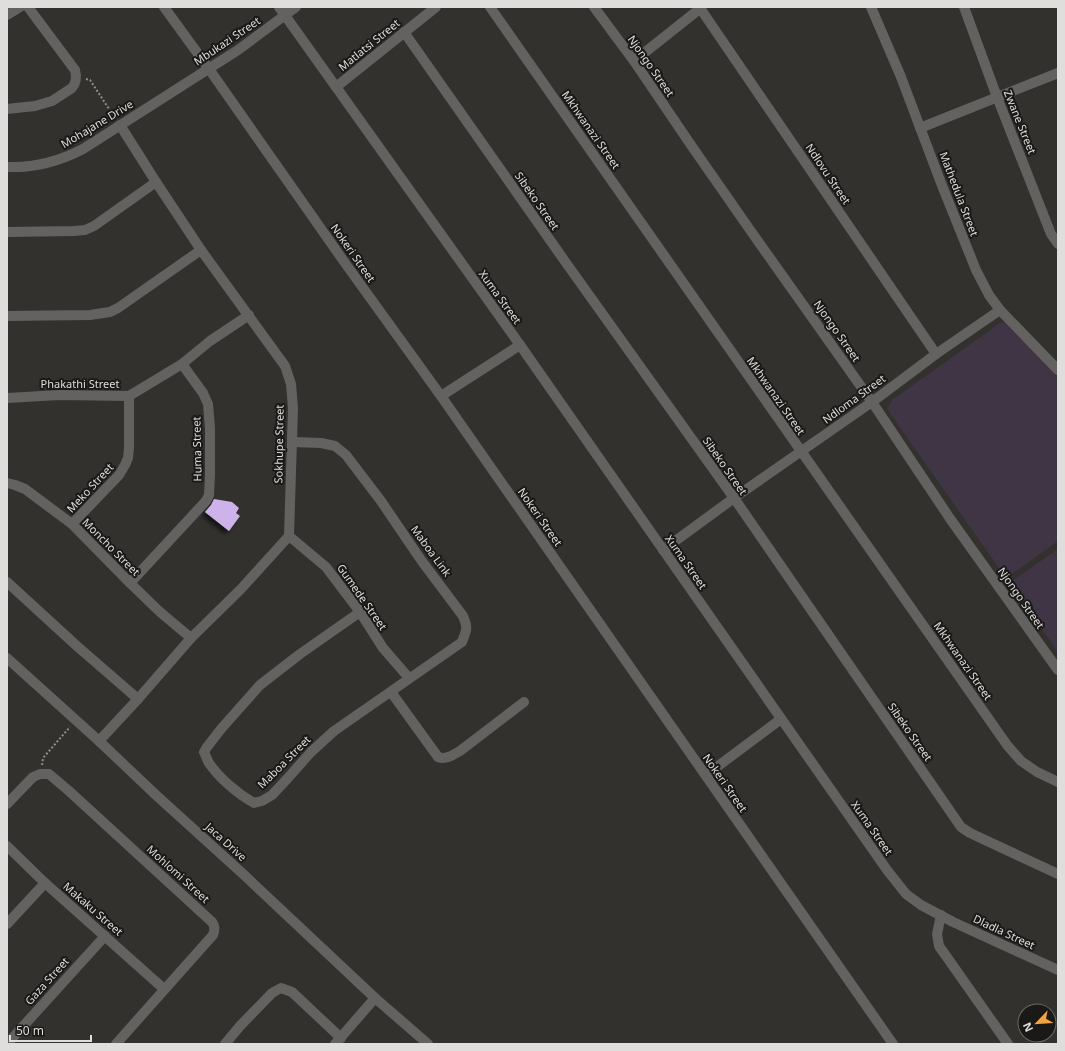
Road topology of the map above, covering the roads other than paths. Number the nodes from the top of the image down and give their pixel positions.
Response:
1 (20, 7) edge
2 (28, 7) edge
3 (164, 7) edge
4 (296, 7) edge
5 (436, 7) edge
6 (490, 7) edge
7 (594, 7) edge
8 (871, 7) edge
9 (964, 7) edge
10 (701, 8) edge
11 (282, 11) edge
12 (7, 15) edge
13 (404, 32) junction
14 (634, 61) junction
15 (209, 69) junction
16 (1058, 73) edge
17 (336, 87) junction
18 (170, 93) joint
19 (997, 96) junction
20 (7, 109) edge
21 (120, 125) junction
22 (920, 128) junction
23 (7, 167) edge
24 (156, 182) junction
25 (7, 232) edge
26 (1058, 244) edge
27 (201, 250) junction
28 (1000, 310) junction
29 (249, 315) junction
30 (7, 316) edge
31 (520, 345) junction
32 (936, 354) junction
33 (182, 364) junction
34 (1058, 370) edge
35 (129, 396) junction
36 (440, 396) junction
37 (7, 398) edge
38 (872, 402) junction
39 (292, 442) junction
40 (801, 452) junction
41 (7, 483) edge
42 (734, 498) junction
43 (72, 524) junction
44 (289, 536) junction
45 (663, 550) junction
46 (7, 582) edge
47 (130, 583) junction
48 (360, 612) junction
49 (191, 638) junction
50 (7, 658) edge
51 (1058, 670) edge
52 (409, 678) junction
53 (391, 692) junction
54 (138, 699) junction
55 (524, 702) dead end
56 (781, 719) junction
57 (99, 741) junction
58 (706, 775) junction
59 (1058, 782) edge
60 (7, 804) edge
61 (7, 846) edge
62 (1058, 874) edge
63 (45, 882) junction
64 (941, 916) junction
65 (7, 924) edge
66 (105, 936) junction
67 (1058, 970) edge
68 (164, 989) junction
69 (375, 998) junction
70 (338, 1041) edge
71 (7, 1044) edge
72 (116, 1044) edge
73 (225, 1044) edge
74 (428, 1044) edge
75 (893, 1044) edge
76 (1008, 1044) edge

1 - 12 street
2 - 20 street
3 - 15 street, Nokeri Street
4 - 11 street, Mbukazi Street
5 - 13 street, Matlatsi Street
6 - 40 street, Mkhwanazi Street
7 - 14 street, Njongo Street
8 - 22 street, Mathedula Street
9 - 19 street, Zwane Street
10 - 14 street
10 - 32 street, Ndlovu Street
11 - 15 street, Mbukazi Street
11 - 17 street, Xuma Street
13 - 17 street, Matlatsi Street
13 - 42 street, Sibeko Street
14 - 38 street, Njongo Street
15 - 18 street, Mbukazi Street
15 - 36 street, Nokeri Street
16 - 19 street
17 - 31 street, Xuma Street
18 - 21 street, Mohajane Drive
19 - 22 street
19 - 26 street, Zwane Street
21 - 23 street, Mohajane Drive
21 - 24 street, Sokhupe Street
22 - 28 street, Mathedula Street
24 - 25 street
24 - 27 street, Sokhupe Street
27 - 29 street, Sokhupe Street
27 - 30 street
28 - 32 street, Ndloma Street
28 - 34 street, Mathedula Street
29 - 33 street, Phakathi Street
29 - 39 street, Sokhupe Street
31 - 36 street
31 - 45 street, Xuma Street
32 - 38 street, Ndloma Street
33 - 35 street, Phakathi Street
33 - 47 street, Huma Street
35 - 37 street, Phakathi Street
35 - 43 street, Meko Street
36 - 58 street, Nokeri Street
38 - 40 street, Ndloma Street
38 - 51 street, Njongo Street
39 - 44 street, Sokhupe Street
39 - 52 street, Maboa Link
40 - 42 street, Ndloma Street
40 - 59 street, Mkhwanazi Street
41 - 43 street, Moncho Street
42 - 45 street, Ndloma Street
42 - 62 street, Sibeko Street
43 - 47 street, Moncho Street
44 - 48 street, Gumede Street
44 - 49 street
45 - 56 street, Xuma Street
46 - 54 street
47 - 49 street, Moncho Street
48 - 52 street, Gumede Street
48 - 53 street, Maboa Street
49 - 54 street
50 - 57 street, Jaca Drive
52 - 53 street, Maboa Link
53 - 55 street
54 - 57 street
56 - 58 street
56 - 64 street, Xuma Street
57 - 69 street, Jaca Drive
58 - 75 street, Nokeri Street
60 - 68 street, Mohlomi Street
61 - 63 street, Makaku Street
63 - 65 street
63 - 66 street, Makaku Street
64 - 67 street, Dladla Street
64 - 76 street
66 - 68 street, Makaku Street
66 - 71 street, Gaza Street
68 - 72 street, Mohlomi Street
69 - 70 street
69 - 74 street, Jaca Drive
70 - 73 street

